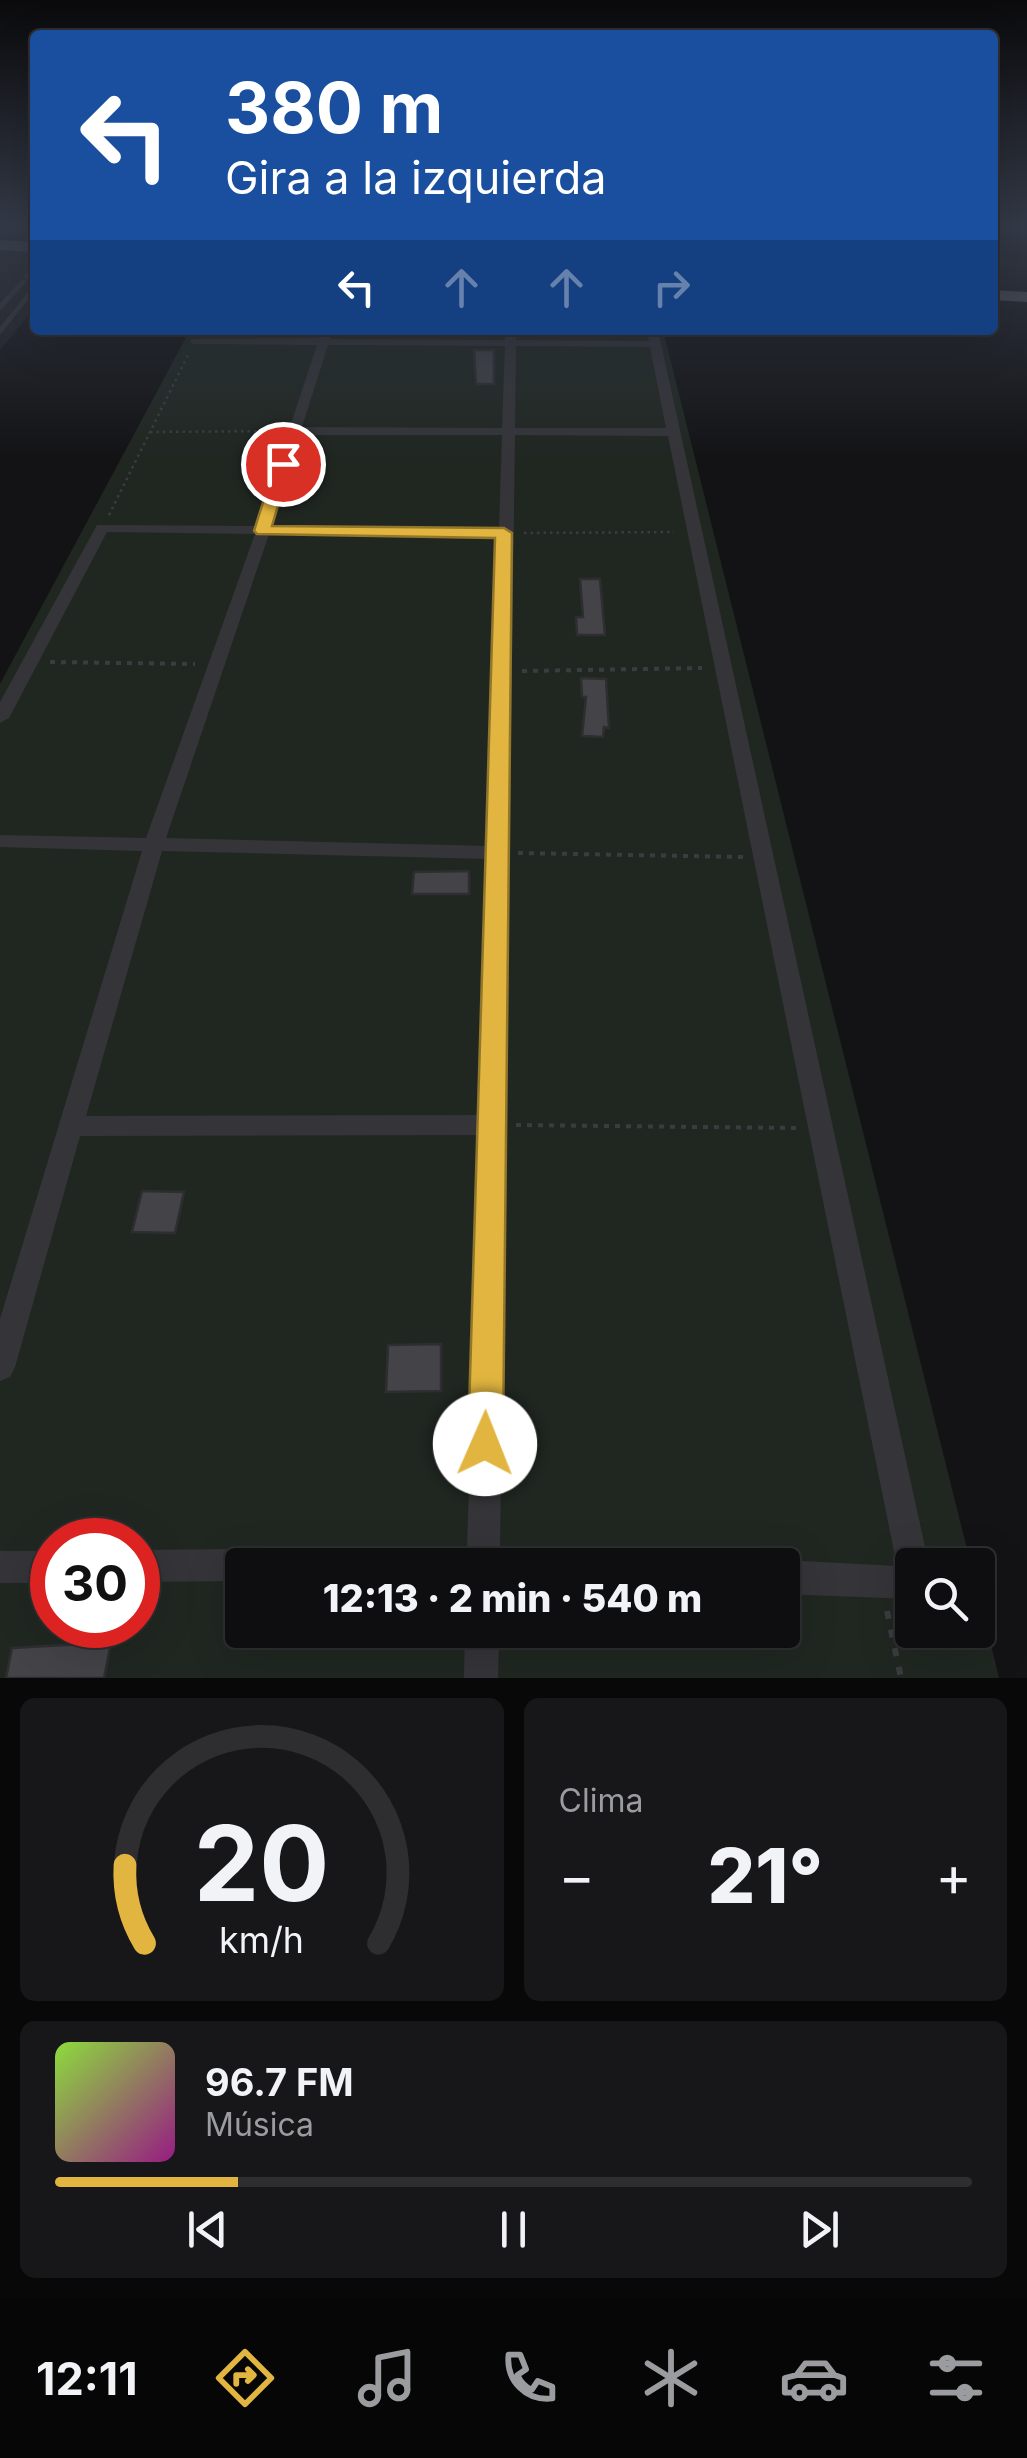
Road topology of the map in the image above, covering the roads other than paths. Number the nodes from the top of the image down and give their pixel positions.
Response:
1 (22, 303) edge
2 (0, 331) edge
3 (325, 336) edge
4 (511, 336) edge
5 (653, 337) edge
6 (195, 340) road end
7 (506, 430) junction
8 (293, 431) junction
9 (672, 432) junction
10 (263, 531) junction
11 (504, 533) junction
12 (0, 718) edge
13 (0, 840) edge
14 (154, 843) junction
15 (499, 852) junction
16 (491, 1124) junction
17 (74, 1126) junction
18 (0, 1367) edge
19 (483, 1548) edge
20 (909, 1548) edge
21 (160, 1566) edge
22 (225, 1566) edge
23 (30, 1567) edge
24 (0, 1568) edge
25 (800, 1578) edge
26 (895, 1582) edge
27 (482, 1648) edge
28 (481, 1678) edge

1 - 2 lane
3 - 4 street
3 - 6 street
3 - 8 street
4 - 5 street
4 - 7 street
5 - 9 street
7 - 8 street
7 - 9 street
7 - 11 street
8 - 10 street
9 - 20 street
10 - 11 street
10 - 12 street
10 - 14 street
11 - 15 street
13 - 14 street
14 - 15 street
14 - 17 street
15 - 16 street
16 - 17 street
16 - 19 street
17 - 18 street
21 - 22 street
23 - 24 street
25 - 26 street
27 - 28 street

